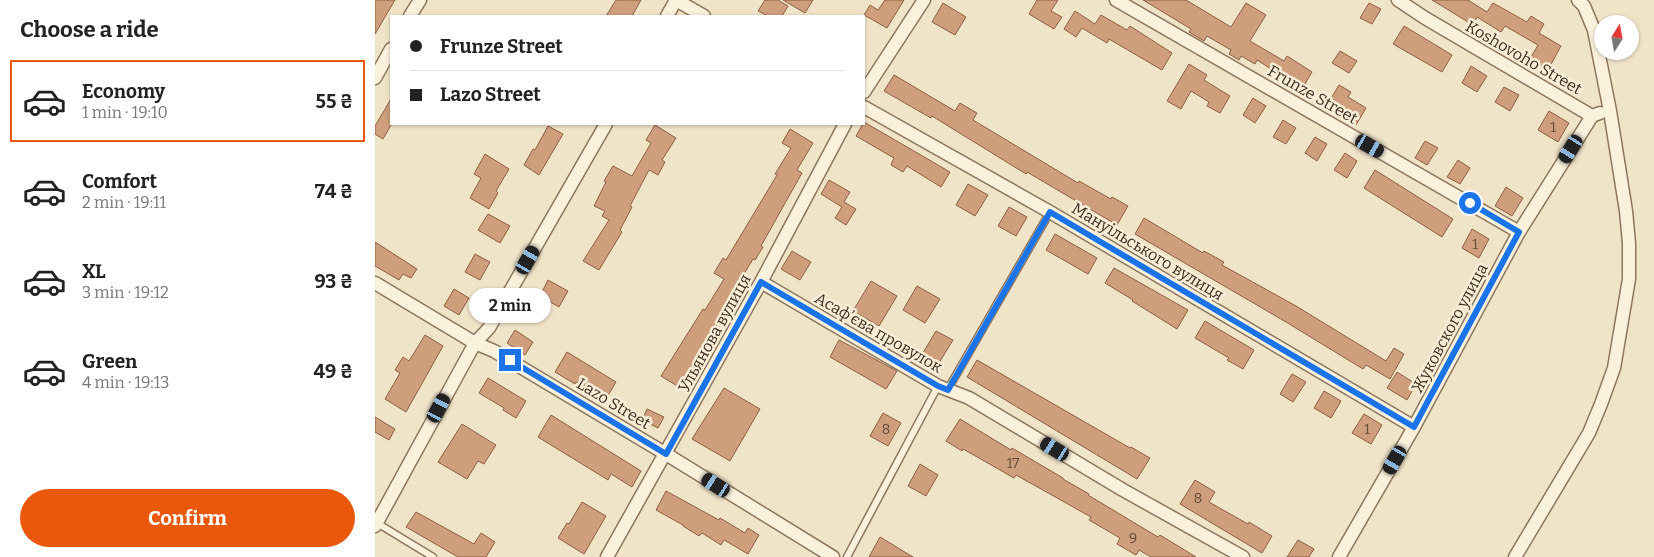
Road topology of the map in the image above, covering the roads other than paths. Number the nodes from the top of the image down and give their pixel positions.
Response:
1 (420, 0) edge
2 (676, 0) edge
3 (924, 0) edge
4 (1116, 0) edge
5 (1398, 0) edge
6 (1578, 0) edge
7 (412, 15) edge
8 (668, 15) edge
9 (702, 15) edge
10 (390, 51) edge
11 (375, 78) edge
12 (865, 90) edge
13 (865, 108) edge
14 (1610, 111) junction
15 (1592, 116) junction
16 (605, 125) edge
17 (844, 125) edge
18 (1050, 212) junction
19 (1519, 232) junction
20 (761, 282) junction
21 (375, 283) edge
22 (475, 343) junction
23 (943, 388) junction
24 (1414, 427) junction
25 (666, 454) junction
26 (376, 523) edge
27 (433, 557) edge
28 (607, 557) edge
29 (833, 557) edge
30 (847, 557) edge
31 (1243, 557) edge
32 (1339, 557) edge
33 (1515, 557) edge

1 - 7 street
2 - 8 street
2 - 9 street
3 - 12 street
4 - 19 street, Frunze Street
5 - 15 street, Koshovoho Street
6 - 14 street
10 - 11 street
13 - 18 street, Мануільського вулиця
14 - 15 street, Koshovoho Street
14 - 33 street
15 - 19 street, Жуковского улица
16 - 22 street
17 - 20 street, Ульянова вулиця
18 - 23 lane
18 - 24 street, Мануільського вулиця
19 - 24 street, Жуковского улица
20 - 23 street, Асаф’єва провулок
20 - 25 street, Ульянова вулиця
21 - 22 street, Lazo Street
22 - 25 street, Lazo Street
22 - 26 street
23 - 30 lane
23 - 31 street, Асаф’єва провулок
24 - 32 street, Жуковского улица
25 - 28 street, Ульянова вулиця
25 - 29 street, Lazo Street
26 - 27 lane

